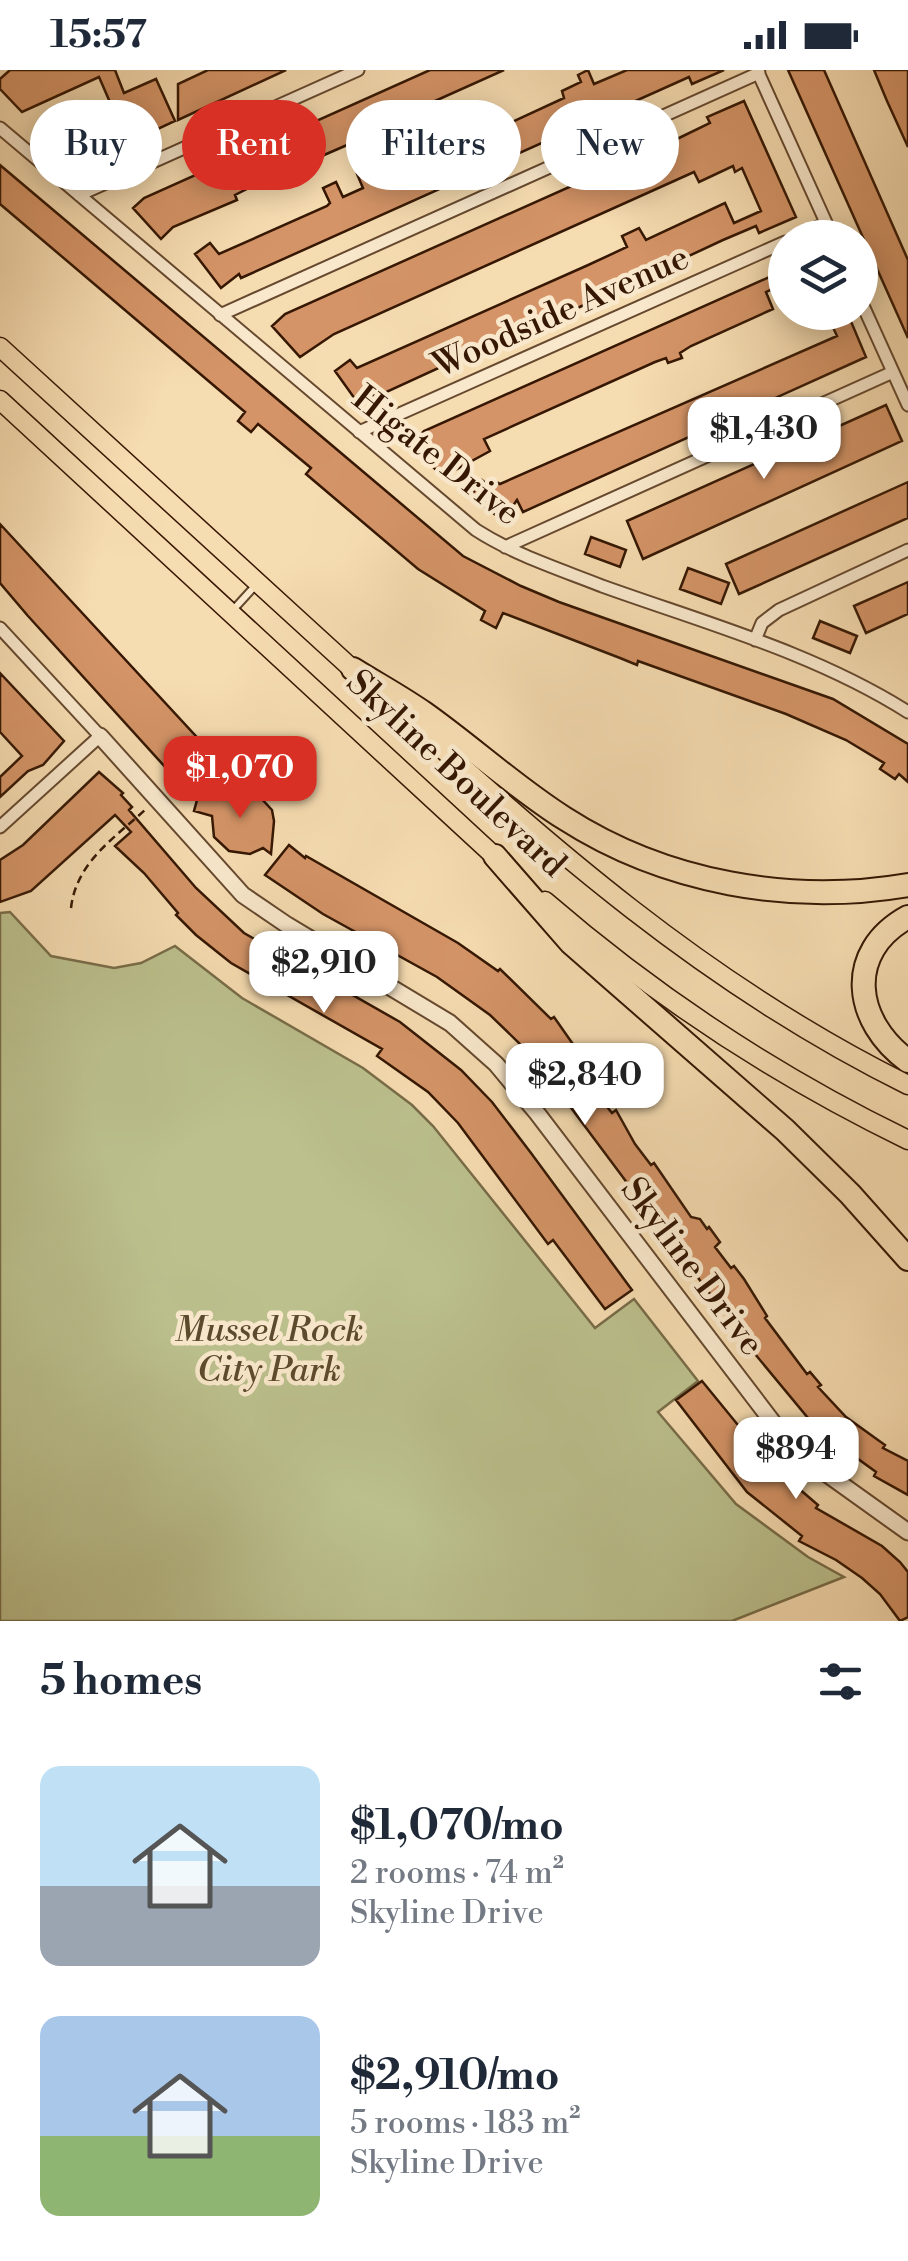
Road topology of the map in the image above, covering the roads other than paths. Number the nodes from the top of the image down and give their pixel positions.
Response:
1 (358, 70) edge
2 (758, 72) edge
3 (0, 128) edge
4 (79, 195) junction
5 (824, 220) edge
6 (768, 250) edge
7 (220, 315) junction
8 (874, 330) edge
9 (0, 347) edge
10 (893, 372) junction
11 (0, 400) edge
12 (908, 405) edge
13 (359, 432) junction
14 (505, 547) junction
15 (908, 550) edge
16 (257, 583) junction
17 (232, 611) junction
18 (0, 628) edge
19 (755, 640) junction
20 (353, 669) junction
21 (908, 712) edge
22 (100, 736) junction
23 (0, 827) edge
24 (495, 856) junction
25 (908, 884) edge
26 (908, 917) edge
27 (908, 1061) edge
28 (908, 1086) edge
29 (908, 1140) edge
30 (908, 1258) edge
31 (908, 1532) edge

1 - 4 street
2 - 5 street
2 - 7 street
3 - 4 street, Higate Drive
4 - 7 street, Higate Drive
6 - 13 street, Woodside Avenue
7 - 13 street, Higate Drive
8 - 10 street
9 - 16 main road, Skyline Boulevard
10 - 12 street
10 - 14 street
11 - 17 main road, Skyline Boulevard
13 - 14 street, Higate Drive
14 - 19 street, Higate Drive
15 - 19 street
16 - 17 lane
16 - 20 main road, Skyline Boulevard
17 - 24 main road, Skyline Boulevard
18 - 22 street, Skyline Drive
19 - 21 street, Higate Drive
20 - 25 highway
20 - 28 main road, Skyline Boulevard
22 - 23 street
22 - 31 street, Skyline Drive
24 - 29 main road, Skyline Boulevard
24 - 30 highway
26 - 27 highway

